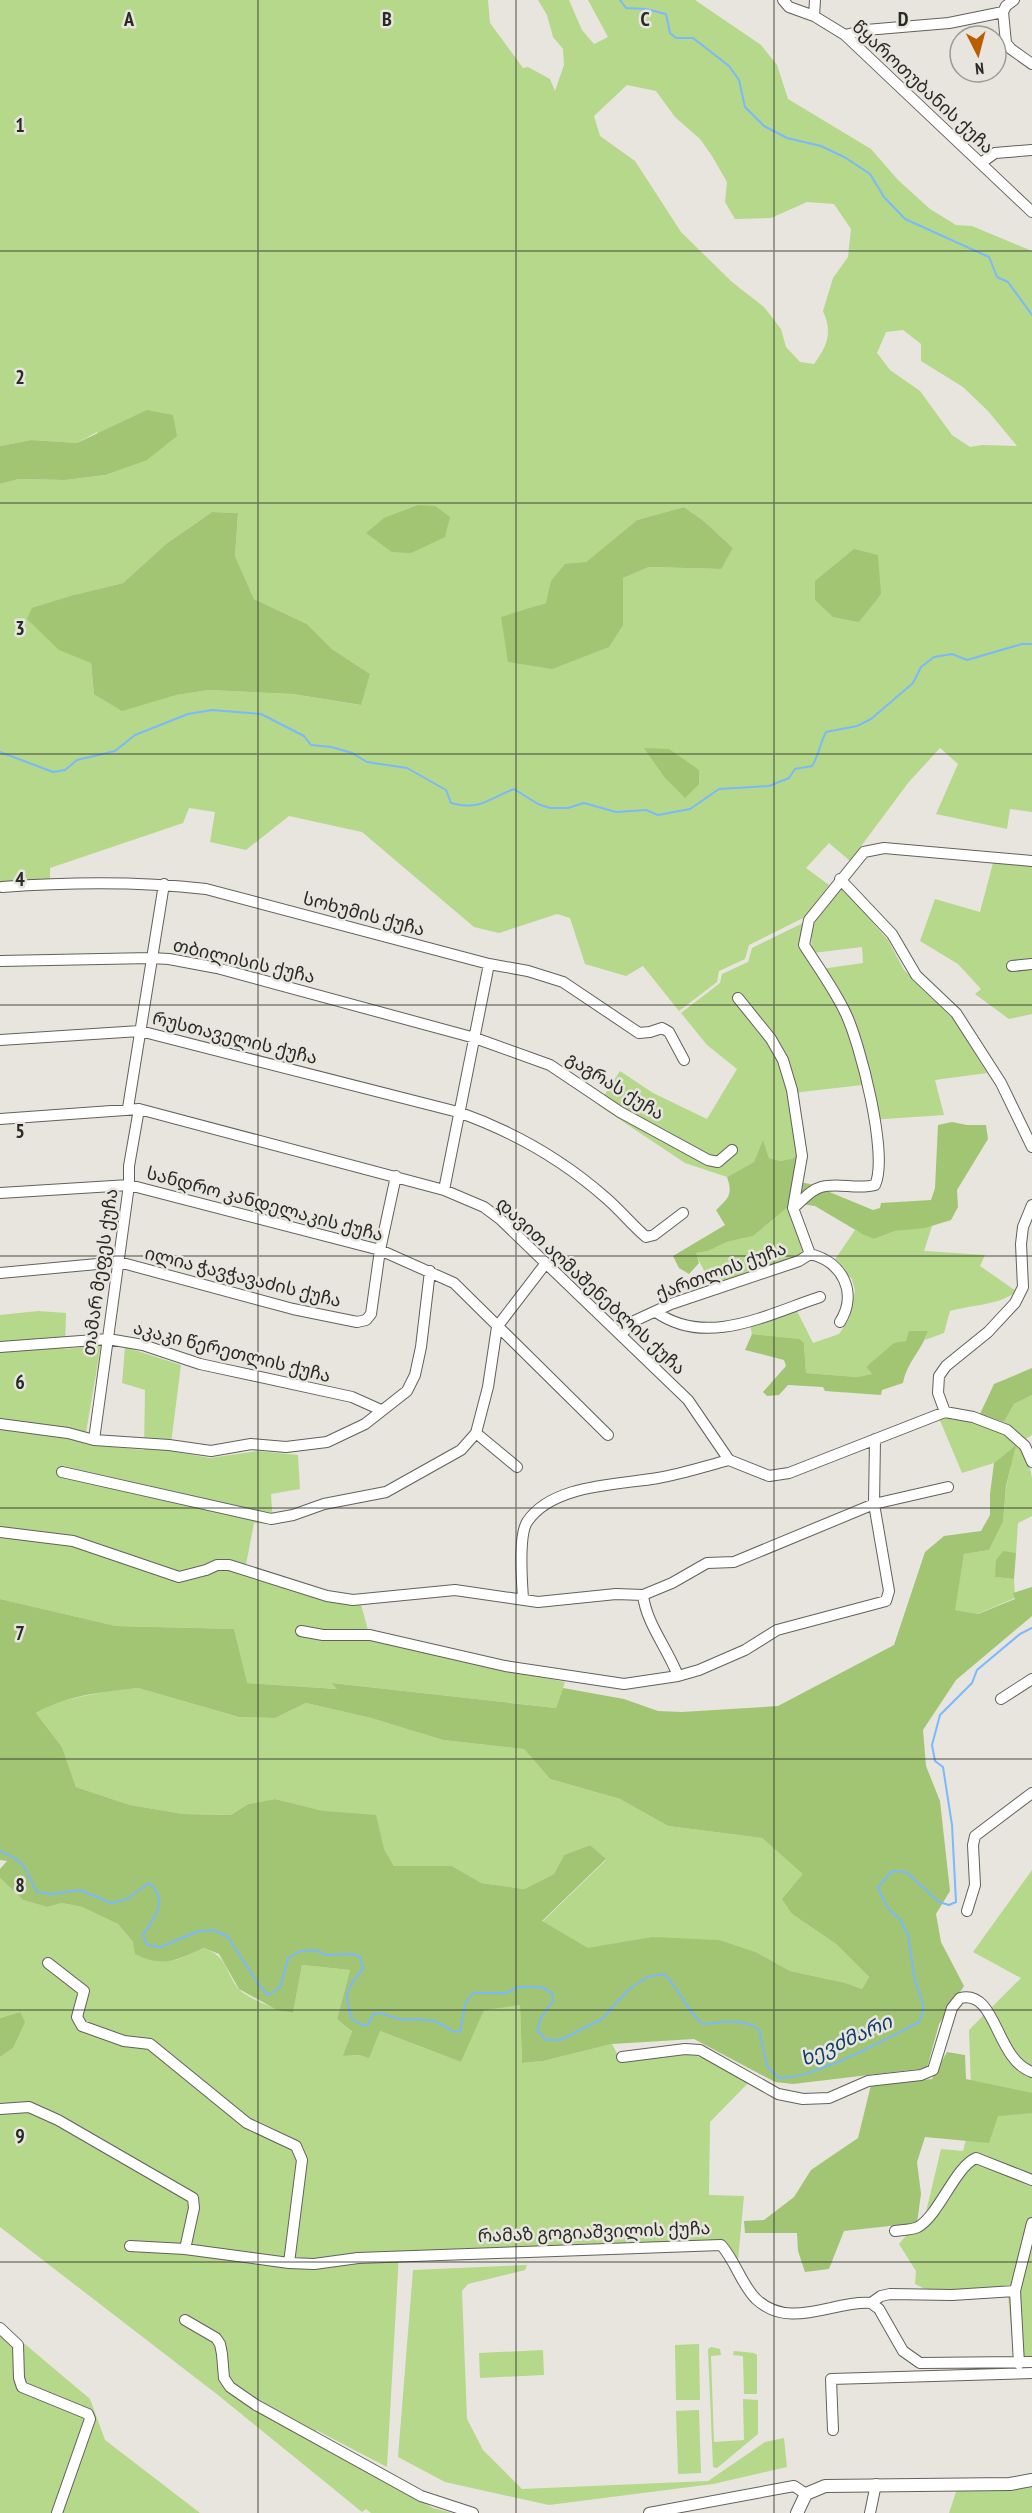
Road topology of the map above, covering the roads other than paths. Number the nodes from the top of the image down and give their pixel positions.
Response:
1 (783, 0) edge
2 (815, 0) edge
3 (1014, 0) edge
4 (1003, 12) junction
5 (814, 16) junction
6 (845, 35) junction
7 (1032, 64) edge
8 (1032, 150) edge
9 (981, 163) junction
10 (1032, 212) edge
11 (1032, 861) edge
12 (840, 879) junction
13 (164, 884) junction
14 (2, 887) dead end
15 (151, 958) junction
16 (0, 961) edge
17 (489, 964) junction
18 (1032, 964) edge
19 (1012, 966) dead end
20 (738, 998) dead end
21 (140, 1031) junction
22 (475, 1038) junction
23 (0, 1040) edge
24 (684, 1060) dead end
25 (133, 1108) junction
26 (458, 1112) junction
27 (0, 1119) edge
28 (1032, 1147) edge
29 (732, 1150) dead end
30 (396, 1176) junction
31 (129, 1185) junction
32 (444, 1190) junction
33 (0, 1193) edge
34 (1032, 1205) edge
35 (794, 1208) junction
36 (683, 1213) dead end
37 (380, 1250) junction
38 (810, 1254) junction
39 (119, 1262) junction
40 (546, 1263) junction
41 (430, 1271) junction
42 (0, 1273) edge
43 (820, 1297) dead end
44 (656, 1312) junction
45 (840, 1322) dead end
46 (497, 1327) junction
47 (621, 1335) junction
48 (108, 1339) junction
49 (0, 1347) edge
50 (381, 1410) junction
51 (945, 1412) junction
52 (0, 1424) edge
53 (476, 1433) junction
54 (608, 1435) dead end
55 (875, 1439) junction
56 (94, 1440) junction
57 (729, 1460) junction
58 (1032, 1462) edge
59 (517, 1467) dead end
60 (62, 1472) dead end
61 (948, 1487) dead end
62 (874, 1504) junction
63 (0, 1532) edge
64 (643, 1595) junction
65 (523, 1599) junction
66 (301, 1631) dead end
67 (678, 1676) junction
68 (1032, 1679) edge
69 (1001, 1700) dead end
70 (1032, 1793) edge
71 (966, 1911) dead end
72 (48, 1963) dead end
73 (622, 2056) dead end
74 (1032, 2072) edge
75 (0, 2109) edge
76 (1032, 2181) edge
77 (1032, 2223) edge
78 (895, 2231) dead end
79 (130, 2246) dead end
80 (185, 2249) junction
81 (289, 2263) junction
82 (1015, 2290) junction
83 (872, 2303) junction
84 (185, 2320) dead end
85 (0, 2328) edge
86 (1032, 2362) edge
87 (1019, 2364) junction
88 (1032, 2373) edge
89 (833, 2430) dead end
90 (1032, 2480) edge
91 (876, 2484) junction
92 (806, 2494) junction
93 (57, 2513) edge
94 (473, 2513) edge
95 (649, 2513) edge
96 (797, 2513) edge
97 (870, 2513) edge

1 - 5 street, წყაროთუბანის ქუჩა
2 - 5 street
3 - 4 street
4 - 6 street
4 - 7 street
5 - 6 street, წყაროთუბანის ქუჩა
6 - 9 street, წყაროთუბანის ქუჩა
8 - 9 street
9 - 10 street, წყაროთუბანის ქუჩა
11 - 12 street
12 - 28 street
12 - 35 street
13 - 14 street, სოხუმის ქუჩა
13 - 15 street, თამარ მეფეს ქუჩა
13 - 17 street, სოხუმის ქუჩა
15 - 16 street, თბილისის ქუჩა
15 - 21 street, თამარ მეფეს ქუჩა
15 - 22 street, თბილისის ქუჩა
17 - 22 street
17 - 24 street, სოხუმის ქუჩა
18 - 19 street
20 - 35 street
21 - 23 street, რუსთაველის ქუჩა
21 - 25 street, თამარ მეფეს ქუჩა
21 - 26 street, რუსთაველის ქუჩა
22 - 26 street
22 - 29 street, გაგრას ქუჩა
25 - 27 street, დავით აღმაშენებლის ქუჩა
25 - 30 street, დავით აღმაშენებლის ქუჩა
25 - 31 street, თამარ მეფეს ქუჩა
26 - 32 street
26 - 36 street, რუსთაველის ქუჩა
30 - 32 street, დავით აღმაშენებლის ქუჩა
30 - 37 street, ილია ჭავჭავაძის ქუჩა
31 - 33 street, სანდრო კანდელაკის ქუჩა
31 - 37 street, სანდრო კანდელაკის ქუჩა
31 - 39 street, თამარ მეფეს ქუჩა
32 - 40 street, დავით აღმაშენებლის ქუჩა
34 - 51 street
35 - 38 street, ქართლის ქუჩა
37 - 39 street, ილია ჭავჭავაძის ქუჩა
37 - 41 street, სანდრო კანდელაკის ქუჩა
38 - 44 street, ქართლის ქუჩა
38 - 45 street
39 - 42 street, ილია ჭავჭავაძის ქუჩა
39 - 48 street, თამარ მეფეს ქუჩა
40 - 46 street
40 - 47 street, დავით აღმაშენებლის ქუჩა
41 - 46 street, სანდრო კანდელაკის ქუჩა
41 - 50 street
43 - 44 street
44 - 47 street, ქართლის ქუჩა
46 - 53 street
46 - 54 street, სანდრო კანდელაკის ქუჩა
47 - 57 street, დავით აღმაშენებლის ქუჩა
48 - 49 street, აკაკი წერეთლის ქუჩა
48 - 50 street, აკაკი წერეთლის ქუჩა
48 - 56 street, თამარ მეფეს ქუჩა
50 - 56 street
51 - 55 street
51 - 58 street
52 - 56 street
53 - 59 street
53 - 60 street
55 - 57 street
55 - 62 street
57 - 65 street
61 - 62 street
62 - 64 street
62 - 67 street
63 - 65 street
64 - 65 street
64 - 67 street
66 - 67 street
68 - 69 street
70 - 71 street
72 - 81 street
73 - 74 street
75 - 80 street
76 - 78 street
77 - 82 street
79 - 80 street, რამაზ გოგიაშვილის ქუჩა
80 - 81 street, რამაზ გოგიაშვილის ქუჩა
81 - 83 street, რამაზ გოგიაშვილის ქუჩა
82 - 83 street
82 - 87 street
83 - 87 street
84 - 94 street
85 - 93 street
86 - 87 street
88 - 89 street
90 - 91 main road
91 - 92 main road
91 - 97 street
92 - 95 street
92 - 96 main road

